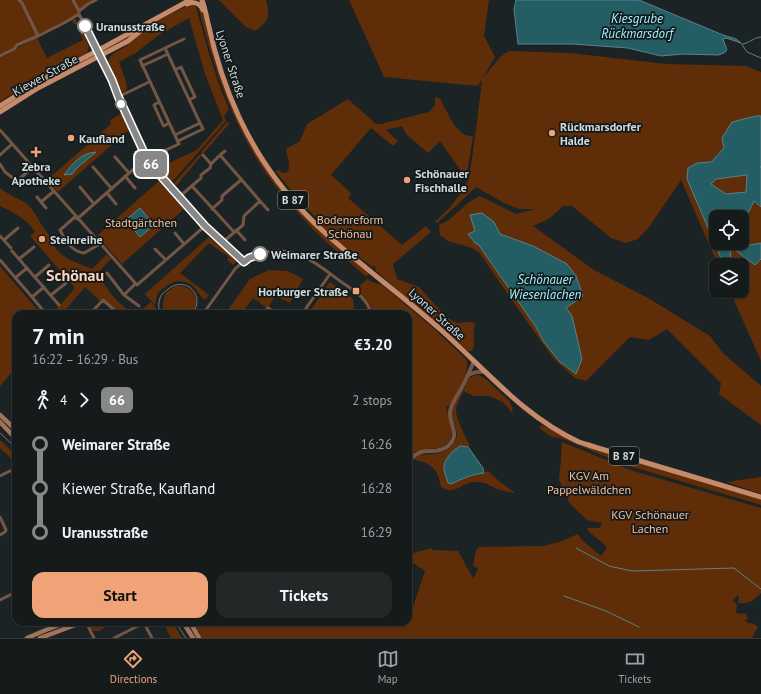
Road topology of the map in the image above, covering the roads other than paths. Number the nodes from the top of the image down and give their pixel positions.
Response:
1 (18, 0) edge
2 (73, 0) edge
3 (96, 0) edge
4 (190, 0) edge
5 (202, 0) edge
6 (180, 6) junction
7 (79, 13) junction
8 (208, 22) junction
9 (38, 36) junction
10 (184, 39) dead end
11 (165, 48) junction
12 (99, 54) junction
13 (168, 54) junction
14 (0, 56) edge
15 (142, 66) junction
16 (175, 70) junction
17 (150, 82) junction
18 (188, 82) junction
19 (182, 85) junction
20 (118, 96) junction
21 (189, 100) junction
22 (159, 102) junction
23 (0, 106) edge
24 (0, 112) edge
25 (166, 116) junction
26 (160, 118) junction
27 (169, 123) junction
28 (200, 123) junction
29 (191, 128) junction
30 (0, 130) edge
31 (194, 133) junction
32 (175, 135) junction
33 (178, 141) junction
34 (12, 144) junction
35 (226, 151) dead end
36 (0, 155) edge
37 (203, 155) dead end
38 (220, 156) junction
39 (115, 157) dead end
40 (147, 159) junction
41 (0, 164) edge
42 (211, 164) junction
43 (33, 167) junction
44 (93, 167) dead end
45 (129, 173) junction
46 (125, 176) junction
47 (241, 180) junction
48 (192, 186) junction
49 (80, 187) dead end
50 (135, 188) dead end
51 (112, 189) junction
52 (54, 191) junction
53 (106, 193) junction
54 (37, 197) dead end
55 (179, 197) junction
56 (260, 201) junction
57 (41, 202) junction
58 (94, 204) junction
59 (116, 204) dead end
60 (46, 208) dead end
61 (212, 209) junction
62 (268, 210) dead end
63 (77, 218) junction
64 (205, 226) junction
65 (18, 228) dead end
66 (235, 231) junction
67 (175, 233) dead end
68 (0, 236) edge
69 (4, 240) junction
70 (245, 240) dead end
71 (222, 242) junction
72 (100, 244) junction
73 (184, 244) junction
74 (34, 247) dead end
75 (156, 249) dead end
76 (19, 260) junction
77 (166, 260) junction
78 (0, 261) edge
79 (244, 262) junction
80 (49, 265) dead end
81 (27, 268) junction
82 (107, 273) dead end
83 (330, 274) junction
84 (35, 277) junction
85 (15, 278) junction
86 (66, 282) dead end
87 (136, 285) junction
88 (44, 287) junction
89 (124, 294) junction
90 (51, 295) junction
91 (32, 297) junction
92 (59, 305) dead end
93 (139, 306) dead end
94 (43, 310) edge
95 (94, 310) edge
96 (114, 310) edge
97 (206, 310) edge
98 (305, 310) edge
99 (370, 310) edge
100 (474, 361) junction
101 (485, 372) junction
102 (467, 376) junction
103 (0, 415) edge
104 (0, 422) edge
105 (12, 426) edge
106 (12, 434) edge
107 (412, 457) edge
108 (12, 470) edge
109 (0, 476) edge
110 (761, 497) edge
111 (0, 517) edge
112 (0, 535) edge
113 (12, 594) edge
114 (0, 600) edge
115 (56, 626) edge
116 (74, 626) edge
117 (87, 626) edge
118 (138, 626) edge
119 (146, 626) edge
120 (186, 626) edge
121 (192, 626) edge
122 (28, 638) edge
123 (40, 638) edge
124 (94, 638) edge
125 (114, 638) edge
126 (152, 638) edge
127 (193, 638) edge
128 (200, 638) edge

1 - 9 street
2 - 7 street
3 - 7 street
4 - 6 main road, B 87
5 - 8 main road, Lyoner Straße / B 87
6 - 8 main road, Lyoner Straße / B 87
6 - 12 main road, Kiewer Straße / B 87
7 - 9 street
7 - 12 street
8 - 100 main road, Lyoner Straße / B 87
9 - 14 street
10 - 11 street
11 - 13 street
11 - 15 street
12 - 20 street
12 - 23 main road, Kiewer Straße / B 87
12 - 24 main road, Kiewer Straße / B 87
13 - 15 street
13 - 16 street
15 - 17 street
16 - 18 street
16 - 19 street
17 - 20 street
17 - 22 street
18 - 19 street
18 - 21 street
19 - 21 street
20 - 40 street
21 - 28 street
22 - 25 street
22 - 26 street
25 - 26 street
25 - 27 street
26 - 27 street
27 - 32 street
28 - 29 street
28 - 31 street
29 - 31 street
29 - 32 street
30 - 34 street
31 - 33 street
32 - 33 street
33 - 40 street
34 - 36 street
34 - 43 street
35 - 38 street
37 - 42 street
38 - 42 street
38 - 47 street
39 - 45 street
40 - 45 street
40 - 55 street
41 - 43 street
42 - 48 street
43 - 52 street
44 - 51 street
45 - 46 street
46 - 50 street
46 - 51 street
47 - 56 street
47 - 61 street
48 - 55 street
48 - 61 street
49 - 58 street
51 - 53 street
52 - 57 street
52 - 63 street
53 - 58 street
53 - 59 street
54 - 57 street
55 - 64 street
56 - 62 street
56 - 66 street
57 - 60 street
58 - 63 street
61 - 66 street
63 - 72 street
63 - 72 street
64 - 71 street
64 - 73 street
65 - 69 street
66 - 70 street
66 - 71 street
67 - 73 street
68 - 69 street
69 - 76 street
71 - 79 street
72 - 87 street
73 - 77 street
74 - 76 street
75 - 77 street
76 - 81 street
77 - 87 street
78 - 85 street
79 - 83 street
79 - 97 street
80 - 84 street
81 - 84 street
81 - 85 street
82 - 89 street
83 - 98 street
83 - 99 street
84 - 88 street
85 - 91 street
86 - 90 street
87 - 89 street
88 - 90 street
88 - 91 street
89 - 93 street
90 - 92 street
91 - 94 street
95 - 96 street
100 - 101 main road, Lyoner Straße / B 87
100 - 102 street
101 - 102 street
101 - 110 main road, Lyoner Straße / B 87
102 - 107 street
103 - 105 main road
104 - 106 main road
108 - 109 street
111 - 112 street
113 - 114 street
115 - 122 main road
116 - 123 main road
117 - 124 street
118 - 125 street
119 - 126 street
120 - 127 main road
121 - 128 main road

